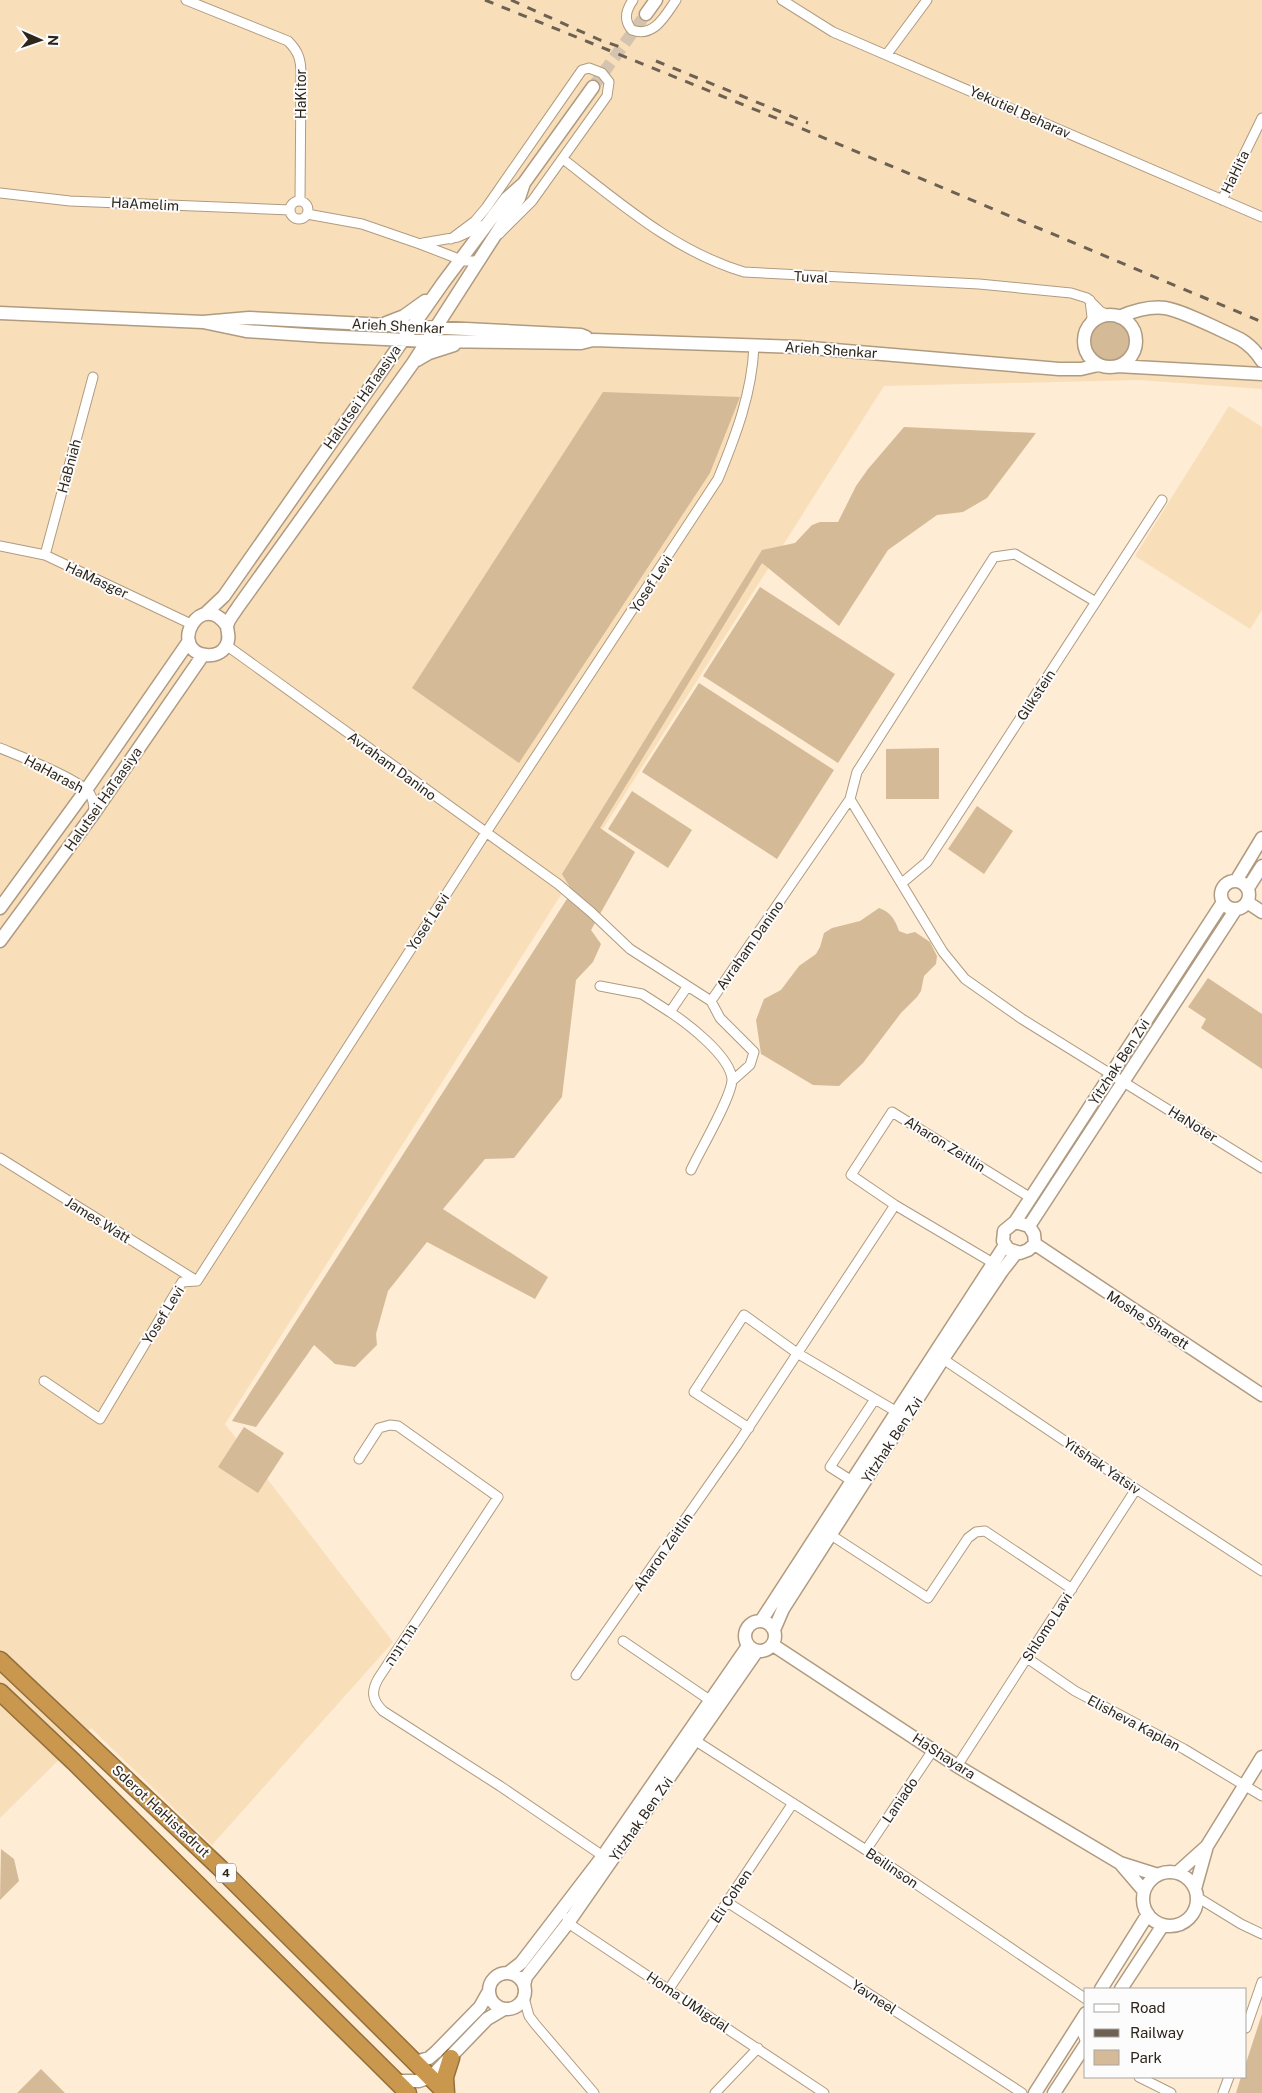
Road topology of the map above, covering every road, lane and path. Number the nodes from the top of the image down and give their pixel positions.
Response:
1 (186, 0) edge
2 (633, 0) edge
3 (656, 0) edge
4 (676, 0) edge
5 (782, 0) edge
6 (927, 0) edge
7 (646, 14) tunnel mouth
8 (887, 54) junction
9 (593, 87) tunnel mouth
10 (1262, 118) edge
11 (563, 159) junction
12 (524, 183) junction
13 (0, 193) edge
14 (1222, 200) junction
15 (300, 201) junction
16 (290, 210) junction
17 (308, 214) junction
18 (1262, 217) edge
19 (488, 222) junction
20 (496, 237) junction
21 (451, 239) junction
22 (420, 244) junction
23 (481, 259) junction
24 (460, 260) junction
25 (443, 283) junction
26 (456, 298) junction
27 (1090, 300) junction
28 (1149, 308) junction
29 (0, 314) edge
30 (1113, 316) junction
31 (203, 322) junction
32 (382, 325) junction
33 (1090, 325) junction
34 (412, 327) junction
35 (437, 328) junction
36 (476, 330) junction
37 (1135, 338) junction
38 (403, 339) junction
39 (428, 340) junction
40 (593, 340) junction
41 (470, 341) junction
42 (754, 346) junction
43 (1086, 352) junction
44 (1262, 362) edge
45 (413, 363) junction
46 (1098, 365) junction
47 (1117, 366) junction
48 (1158, 368) junction
49 (1069, 369) junction
50 (1262, 374) edge
51 (93, 376) dead end
52 (1162, 500) dead end
53 (0, 546) edge
54 (45, 555) junction
55 (1096, 602) junction
56 (205, 614) junction
57 (191, 624) junction
58 (227, 626) junction
59 (189, 641) junction
60 (226, 645) junction
61 (203, 655) junction
62 (0, 748) edge
63 (86, 790) junction
64 (850, 799) junction
65 (94, 813) junction
66 (486, 834) junction
67 (1262, 838) edge
68 (1262, 866) edge
69 (1236, 880) junction
70 (902, 883) junction
71 (1248, 888) junction
72 (1223, 902) junction
73 (1242, 905) junction
74 (0, 908) edge
75 (1262, 912) edge
76 (0, 942) edge
77 (600, 986) dead end
78 (687, 987) junction
79 (711, 1001) junction
80 (670, 1012) junction
81 (1112, 1074) junction
82 (732, 1081) junction
83 (1124, 1081) junction
84 (0, 1158) edge
85 (1262, 1168) edge
86 (690, 1170) dead end
87 (1031, 1198) junction
88 (895, 1205) junction
89 (1015, 1222) junction
90 (1029, 1226) junction
91 (1034, 1244) junction
92 (1005, 1245) junction
93 (1016, 1253) junction
94 (993, 1263) junction
95 (197, 1281) junction
96 (797, 1353) junction
97 (943, 1359) junction
98 (44, 1381) dead end
99 (1262, 1395) edge
100 (875, 1399) junction
101 (897, 1412) junction
102 (749, 1428) junction
103 (359, 1459) dead end
104 (852, 1481) junction
105 (1136, 1489) junction
106 (831, 1534) junction
107 (1262, 1571) edge
108 (1072, 1589) junction
109 (761, 1621) junction
110 (774, 1630) junction
111 (623, 1641) dead end
112 (773, 1644) junction
113 (753, 1648) junction
114 (1027, 1658) junction
115 (0, 1660) edge
116 (576, 1675) dead end
117 (0, 1692) edge
118 (711, 1701) junction
119 (4, 1705) edge
120 (696, 1741) junction
121 (933, 1750) junction
122 (1262, 1757) edge
123 (74, 1762) junction
124 (957, 1766) junction
125 (1243, 1786) junction
126 (1262, 1796) edge
127 (793, 1803) junction
128 (1207, 1846) junction
129 (866, 1850) junction
130 (616, 1854) junction
131 (603, 1856) junction
132 (1120, 1863) junction
133 (1177, 1873) junction
134 (1158, 1875) junction
135 (1144, 1891) junction
136 (1196, 1893) junction
137 (727, 1902) junction
138 (568, 1903) junction
139 (1148, 1914) junction
140 (568, 1923) junction
141 (1163, 1925) junction
142 (1262, 1934) edge
143 (508, 1973) junction
144 (1262, 1982) edge
145 (1102, 1988) edge
146 (1122, 1988) edge
147 (669, 1989) junction
148 (489, 1991) junction
149 (524, 1991) junction
150 (1084, 1998) edge
151 (504, 2009) junction
152 (1082, 2018) edge
153 (1247, 2025) edge
154 (1084, 2030) edge
155 (1084, 2046) edge
156 (758, 2048) junction
157 (451, 2058) junction
158 (416, 2062) junction
159 (431, 2077) junction
160 (1141, 2078) edge
161 (1229, 2078) edge
162 (396, 2081) junction
163 (408, 2093) edge
164 (446, 2093) edge
165 (594, 2093) edge
166 (715, 2093) edge
167 (824, 2093) edge
168 (1022, 2093) edge
169 (1035, 2093) edge
170 (1054, 2093) edge
171 (1171, 2093) edge
172 (1223, 2093) edge

1 - 15 street, HaKitor
2 - 4 street
3 - 7 street
5 - 8 street, Yekutiel Beharav
6 - 8 street
8 - 14 street, Yekutiel Beharav
9 - 12 street, Halutsei HaTaasiya
10 - 14 street, HaHita
11 - 20 street
11 - 21 street
11 - 27 street, Tuval
12 - 19 street, Halutsei HaTaasiya
12 - 20 street, Halutsei HaTaasiya
13 - 16 street, HaAmelim
14 - 18 street, Yekutiel Beharav
15 - 16 street
15 - 17 street
16 - 17 street
17 - 22 street
19 - 21 street
19 - 24 street, Halutsei HaTaasiya
20 - 23 street, Halutsei HaTaasiya
21 - 22 street
22 - 24 street
23 - 24 street
23 - 26 street, Halutsei HaTaasiya
24 - 25 street, Halutsei HaTaasiya
25 - 32 street
25 - 34 street, Halutsei HaTaasiya
26 - 35 street, Halutsei HaTaasiya
26 - 36 street
27 - 30 street, Tuval
27 - 33 street
28 - 30 street
28 - 37 street
28 - 44 street
29 - 31 street, Arieh Shenkar
30 - 33 street
30 - 37 street
31 - 32 street, Arieh Shenkar
31 - 38 street, Arieh Shenkar
32 - 34 street, Arieh Shenkar
33 - 43 street
34 - 35 street, Arieh Shenkar
34 - 38 street, Halutsei HaTaasiya
35 - 36 street, Arieh Shenkar
35 - 39 street, Halutsei HaTaasiya
36 - 40 street, Arieh Shenkar
37 - 47 street
37 - 48 street
38 - 39 street, Arieh Shenkar
38 - 56 street, Halutsei HaTaasiya
39 - 41 street, Arieh Shenkar
39 - 45 street, Halutsei HaTaasiya
40 - 41 street, Arieh Shenkar
40 - 42 street, Arieh Shenkar
41 - 45 street
42 - 49 street, Arieh Shenkar
42 - 66 street, Yosef Levi
43 - 46 street
43 - 49 street
45 - 58 street, Halutsei HaTaasiya
46 - 47 street
46 - 49 street, Arieh Shenkar
47 - 48 street
48 - 50 street
51 - 54 street, HaBniah
52 - 55 street, Glikstein
53 - 54 street, HaMasger
54 - 57 street, HaMasger
55 - 64 street, Avraham Danino
55 - 70 street, Glikstein
56 - 57 street, Halutsei HaTaasiya
56 - 58 street
57 - 59 street, Halutsei HaTaasiya
58 - 60 street, Halutsei HaTaasiya
59 - 61 street
59 - 63 street, Halutsei HaTaasiya
60 - 61 street
60 - 66 street, Avraham Danino
61 - 65 street, Halutsei HaTaasiya
62 - 63 street, HaHarash
63 - 65 street, HaHarash
63 - 74 street, Halutsei HaTaasiya
64 - 70 street
64 - 79 street, Avraham Danino
65 - 76 street, Halutsei HaTaasiya
66 - 78 street, Avraham Danino
66 - 95 street, Yosef Levi
67 - 69 street
68 - 71 street
69 - 71 street
69 - 72 street
70 - 81 street
71 - 73 street
72 - 73 street
72 - 81 street, Yitzhak Ben Zvi
73 - 75 street
73 - 83 street, Yitzhak Ben Zvi
77 - 80 street
78 - 79 street, Avraham Danino
78 - 80 street
79 - 82 street
80 - 82 street
81 - 83 street
81 - 87 street, Yitzhak Ben Zvi
82 - 86 street
83 - 85 street, HaNoter
83 - 90 street, Yitzhak Ben Zvi
84 - 95 street, James Watt
87 - 88 street, Aharon Zeitlin
87 - 89 street, Yitzhak Ben Zvi
88 - 94 street, Aharon Zeitlin
88 - 96 street, Aharon Zeitlin
89 - 90 street
89 - 92 street
90 - 91 street
91 - 93 street
91 - 99 street, Moshe Sharett
92 - 93 street
92 - 94 street, Yitzhak Ben Zvi
93 - 97 street, Yitzhak Ben Zvi
94 - 101 street, Yitzhak Ben Zvi
95 - 98 street, Yosef Levi
96 - 100 street
96 - 102 street, Aharon Zeitlin
96 - 102 street
97 - 105 street, Yitshak Yatsiv
97 - 106 street, Yitzhak Ben Zvi
100 - 101 street
100 - 104 street
101 - 104 street, Yitzhak Ben Zvi
102 - 116 street, Aharon Zeitlin
103 - 131 street, גורדוניה
104 - 109 street, Yitzhak Ben Zvi
105 - 107 street, Yitshak Yatsiv
105 - 108 street, Shlomo Lavi
106 - 108 street
106 - 110 street, Yitzhak Ben Zvi
108 - 114 street, Shlomo Lavi
109 - 110 street
109 - 113 street
110 - 112 street
111 - 118 street
112 - 113 street
112 - 121 street, HaShayara
113 - 118 street, Yitzhak Ben Zvi
113 - 120 street, Yitzhak Ben Zvi
114 - 124 street, Shlomo Lavi
114 - 125 street, Elisheva Kaplan
115 - 158 highway, Sderot HaHistadrut / 4
117 - 123 highway, Sderot HaHistadrut / 4
118 - 131 street, Yitzhak Ben Zvi
119 - 123 highway
120 - 127 street, Beilinson
120 - 130 street, Yitzhak Ben Zvi
121 - 124 street, HaShayara
121 - 129 street, Laniado
122 - 125 street
123 - 162 highway, Sderot HaHistadrut / 4
124 - 132 street, HaShayara
125 - 126 street, Elisheva Kaplan
125 - 128 street
127 - 129 street, Beilinson
127 - 137 street, Eli Cohen
128 - 133 street
128 - 136 street
129 - 150 street, Beilinson
130 - 131 street
130 - 140 street, Yitzhak Ben Zvi
131 - 138 street, Yitzhak Ben Zvi
132 - 134 street, HaShayara
132 - 135 street, HaShayara
133 - 134 street
133 - 136 street
134 - 135 street
135 - 139 street
136 - 141 street
136 - 142 street
137 - 147 street, Eli Cohen
137 - 168 street, Yavneel
138 - 140 street
138 - 143 street, Yitzhak Ben Zvi
139 - 141 street
139 - 145 street
140 - 147 street, Homa UMigdal
140 - 149 street, Yitzhak Ben Zvi
141 - 146 street
143 - 148 street, Yitzhak Ben Zvi
143 - 149 street
144 - 153 street
147 - 156 street, Homa UMigdal
148 - 151 street
148 - 158 street, Yitzhak Ben Zvi
149 - 151 street
149 - 165 street
151 - 157 street
152 - 154 street
152 - 169 street
155 - 170 street
156 - 166 street
156 - 167 street, Homa UMigdal
157 - 159 street
157 - 164 highway
158 - 159 highway, Sderot HaHistadrut / 4
159 - 162 street
159 - 164 highway, Sderot HaHistadrut / 4
160 - 171 street
161 - 172 street
162 - 163 highway, Sderot HaHistadrut / 4

